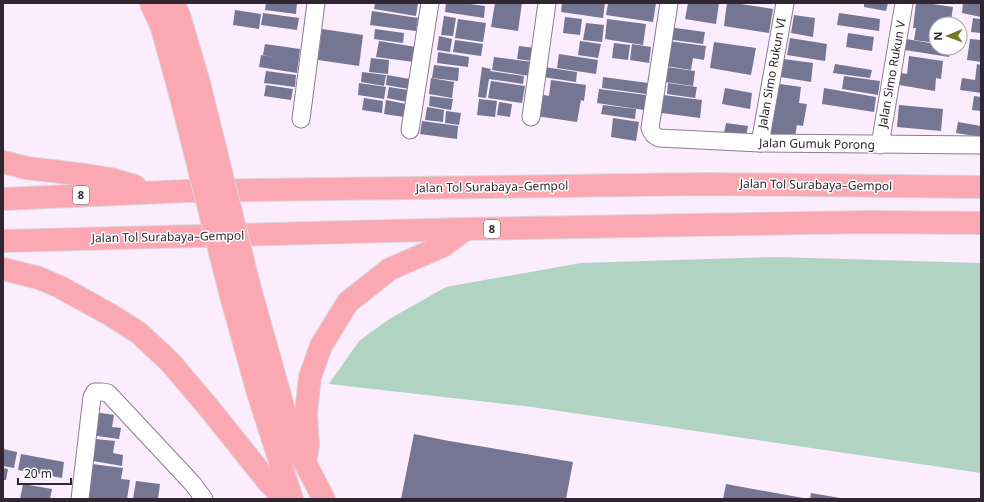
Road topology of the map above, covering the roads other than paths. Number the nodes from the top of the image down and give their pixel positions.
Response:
1 (152, 3) edge
2 (173, 3) edge
3 (316, 3) edge
4 (430, 3) edge
5 (547, 3) edge
6 (669, 3) edge
7 (785, 3) edge
8 (904, 3) edge
9 (531, 117) dead end
10 (301, 119) dead end
11 (410, 130) dead end
12 (760, 143) junction
13 (880, 144) junction
14 (981, 145) edge
15 (3, 162) edge
16 (981, 187) edge
17 (159, 192) junction
18 (3, 199) edge
19 (981, 223) edge
20 (466, 229) junction
21 (3, 241) edge
22 (3, 269) edge
23 (240, 288) junction
24 (306, 463) junction
25 (191, 492) edge
26 (80, 499) edge
27 (204, 499) edge
28 (285, 499) edge
29 (292, 499) edge
30 (324, 499) edge

1 - 23 highway, bridge
2 - 23 highway, bridge
3 - 10 street
4 - 11 street
5 - 9 street
6 - 12 street, Jalan Gumuk Porong
7 - 12 street, Jalan Simo Rukun VI
8 - 13 street, Jalan Simo Rukun V
12 - 13 street, Jalan Gumuk Porong
13 - 14 street, Jalan Gumuk Porong
15 - 17 highway
16 - 17 highway, Jalan Tol Surabaya–Gempol / 8
17 - 18 highway, Jalan Tol Surabaya–Gempol / 8
19 - 20 highway, Jalan Tol Surabaya–Gempol / 8
20 - 21 highway, Jalan Tol Surabaya–Gempol / 8
20 - 24 highway
22 - 28 highway
23 - 24 highway
23 - 29 highway
24 - 30 highway
25 - 26 street
25 - 27 street

